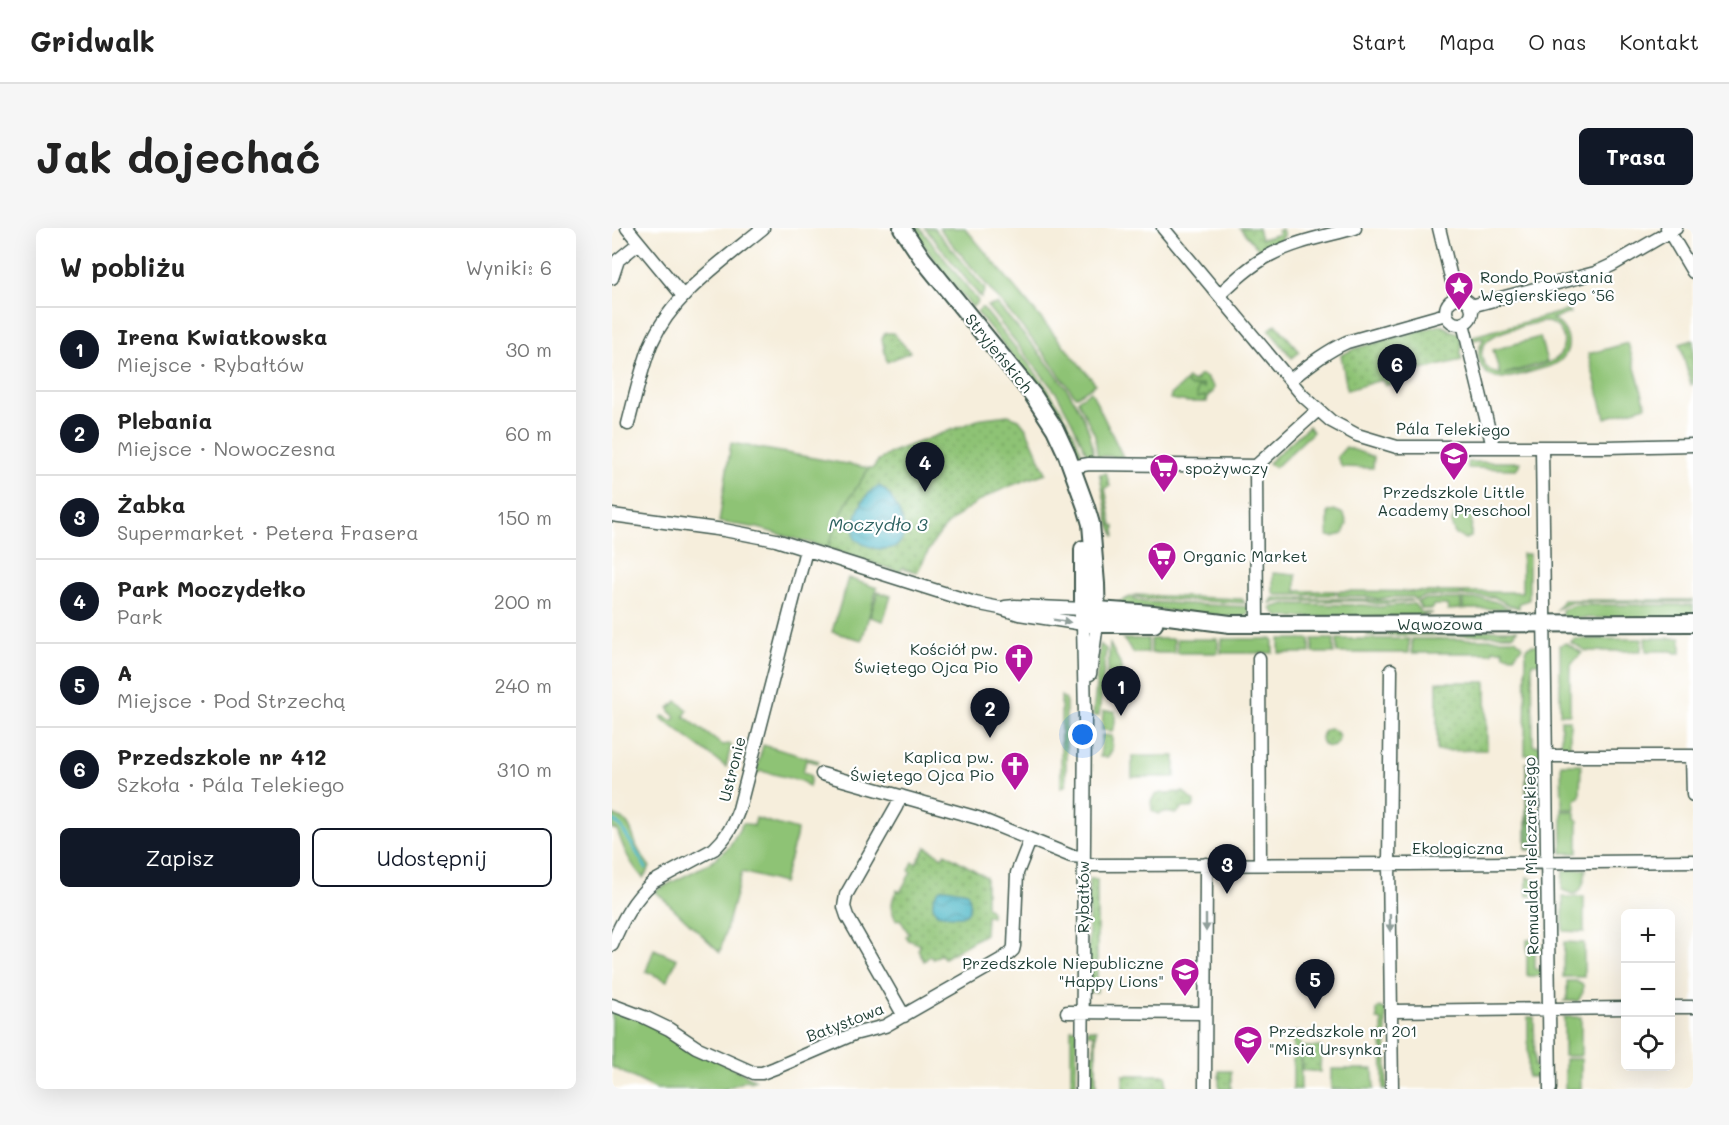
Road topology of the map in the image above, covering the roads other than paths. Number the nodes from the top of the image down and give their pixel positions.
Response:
1 (627, 228) edge
2 (763, 228) edge
3 (1162, 228) edge
4 (1355, 228) edge
5 (1439, 228) edge
6 (901, 229) edge
7 (1670, 229) edge
8 (639, 243) junction
9 (1693, 272) edge
10 (612, 278) edge
11 (1219, 295) junction
12 (683, 296) junction
13 (1456, 298) junction
14 (1471, 306) junction
15 (1446, 314) junction
16 (1463, 323) junction
17 (1290, 380) junction
18 (1318, 410) junction
19 (628, 424) dead end
20 (1693, 445) edge
21 (1493, 447) junction
22 (1542, 447) junction
23 (1256, 466) junction
24 (1071, 467) junction
25 (612, 514) edge
26 (806, 550) junction
27 (1090, 617) junction
28 (1693, 623) edge
29 (1257, 624) junction
30 (1545, 624) junction
31 (1259, 658) dead end
32 (1391, 670) dead end
33 (1546, 756) junction
34 (1693, 756) edge
35 (822, 774) dead end
36 (1693, 795) edge
37 (901, 796) junction
38 (1030, 840) junction
39 (1084, 861) junction
40 (1693, 861) edge
41 (1548, 863) junction
42 (1206, 864) junction
43 (1260, 864) junction
44 (1389, 864) junction
45 (612, 945) edge
46 (612, 1005) edge
47 (1675, 1007) edge
48 (1693, 1007) edge
49 (1621, 1008) edge
50 (1549, 1009) junction
51 (1392, 1011) junction
52 (1067, 1012) dead end
53 (1082, 1012) junction
54 (1205, 1013) junction
55 (904, 1016) junction
56 (1082, 1089) edge
57 (1205, 1089) edge
58 (1392, 1089) edge
59 (1550, 1089) edge

1 - 8 street
2 - 12 street
3 - 11 street, Pála Telekiego
4 - 11 street
5 - 13 street
6 - 24 street, Stryjeńskich
7 - 9 street
7 - 14 street
8 - 10 street
8 - 12 street
11 - 17 street, Pála Telekiego
12 - 19 street
13 - 14 street
13 - 15 street
14 - 16 street
15 - 16 street
15 - 17 street
16 - 21 street
17 - 18 street, Pála Telekiego
18 - 21 street, Pála Telekiego
18 - 23 street
20 - 22 street, Pála Telekiego
21 - 22 street, Pála Telekiego
22 - 30 street, Romualda Mielczarskiego
23 - 24 street
23 - 29 street
24 - 27 street, Stryjeńskich
25 - 26 street
26 - 27 street
26 - 45 street, Ustronie
27 - 29 street, Wąwozowa
27 - 39 street, Rybałtów
28 - 30 street, Wąwozowa
29 - 30 street, Wąwozowa
30 - 33 street, Romualda Mielczarskiego
31 - 43 street
32 - 44 street
33 - 34 street
33 - 41 street, Romualda Mielczarskiego
34 - 36 street
35 - 37 street, Ekologiczna
37 - 38 street, Ekologiczna
37 - 55 street
38 - 39 street, Ekologiczna
38 - 55 street, Batystowa
39 - 42 street, Ekologiczna
39 - 53 street, Rybałtów
40 - 41 street, Ekologiczna
41 - 44 street, Ekologiczna
41 - 50 street, Romualda Mielczarskiego
42 - 43 street, Ekologiczna
42 -> 54 street
43 - 44 street, Ekologiczna
44 -> 51 street
46 - 55 street, Batystowa
47 - 48 street
49 - 50 street
50 - 51 street
50 - 59 street, Romualda Mielczarskiego
51 - 58 street
52 - 53 street
53 - 54 street
53 - 56 street, Rybałtów
54 - 57 street

